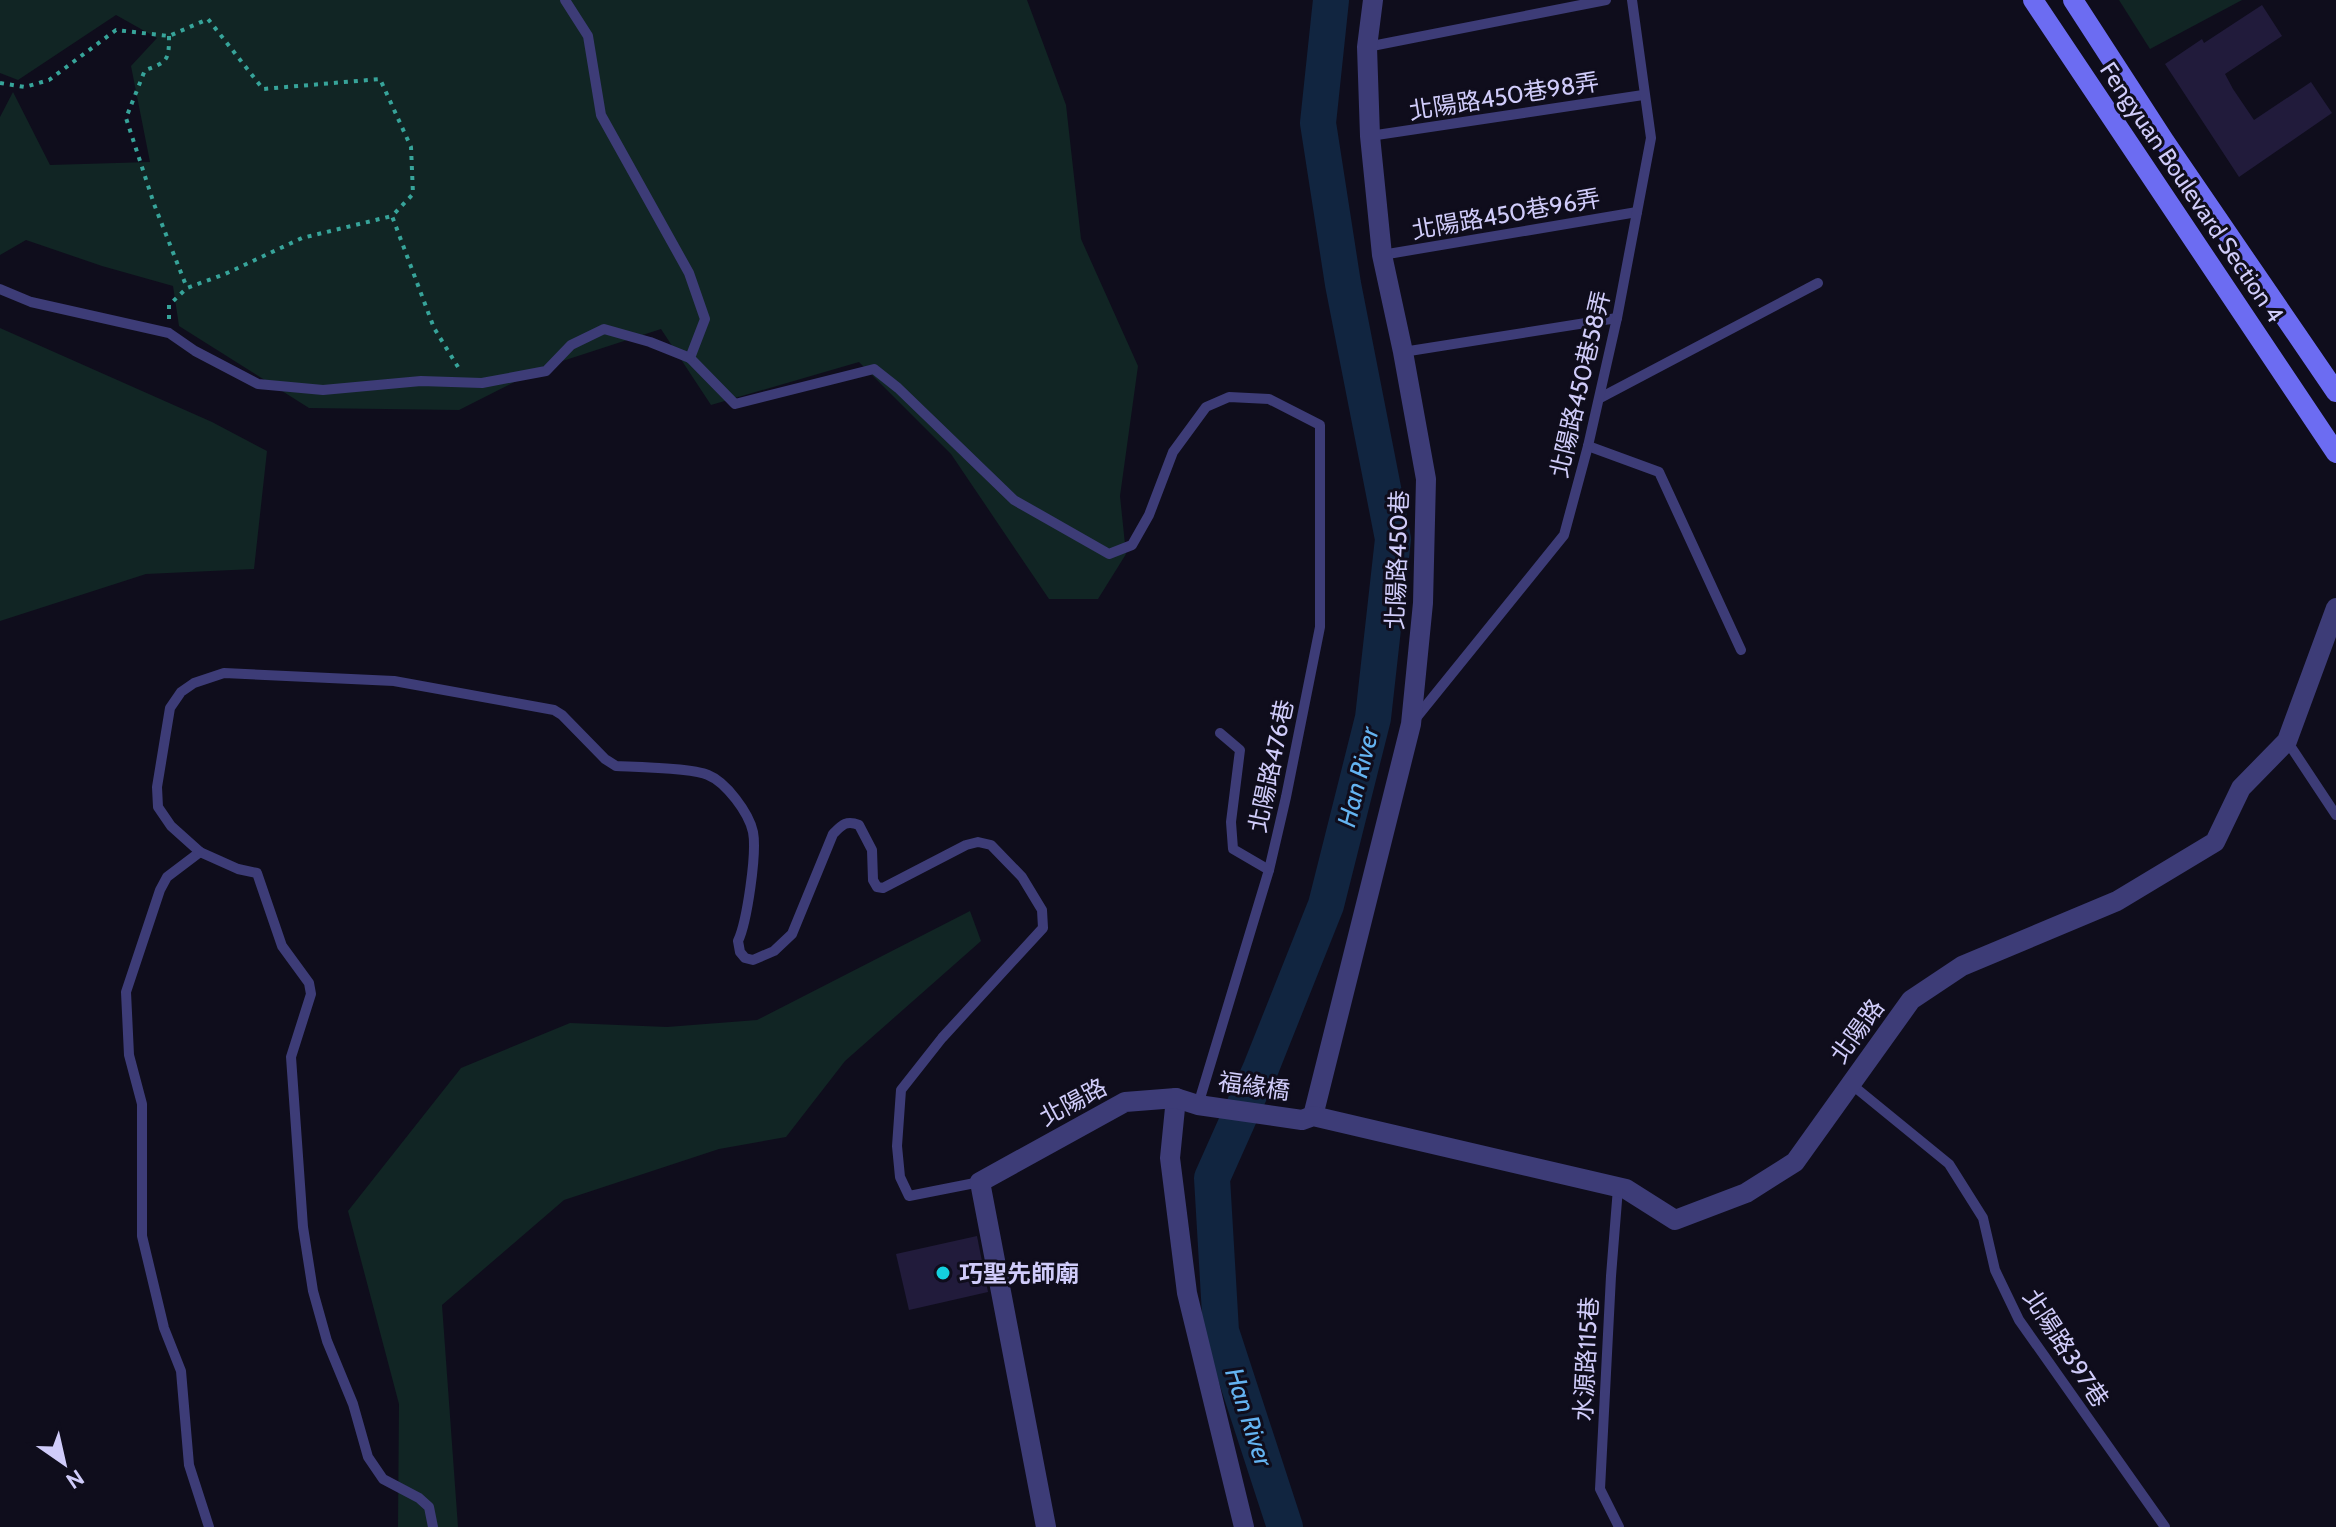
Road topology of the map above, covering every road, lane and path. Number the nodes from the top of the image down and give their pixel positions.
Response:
1 (565, 0) edge
2 (1373, 0) edge
3 (1606, 0) edge
4 (1632, 0) edge
5 (2033, 0) edge
6 (2073, 0) edge
7 (169, 36) junction
8 (1367, 47) junction
9 (0, 83) edge
10 (1643, 95) junction
11 (1370, 136) junction
12 (1637, 212) junction
13 (392, 216) junction
14 (1382, 255) junction
15 (1818, 283) dead end
16 (187, 288) junction
17 (0, 289) edge
18 (1617, 318) junction
19 (169, 333) junction
20 (1403, 352) junction
21 (690, 358) junction
22 (468, 383) junction
23 (2336, 393) edge
24 (1600, 398) junction
25 (2307, 413) junction
26 (1588, 446) junction
27 (2336, 453) edge
28 (2336, 608) edge
29 (1741, 650) dead end
30 (1411, 724) junction
31 (1220, 733) dead end
32 (2287, 741) junction
33 (2336, 815) edge
34 (200, 852) junction
35 (1269, 870) junction
36 (1851, 1084) junction
37 (1176, 1098) junction
38 (1198, 1105) junction
39 (1308, 1118) junction
40 (980, 1182) junction
41 (1618, 1188) junction
42 (209, 1527) edge
43 (433, 1527) edge
44 (1046, 1527) edge
45 (1244, 1527) edge
46 (1619, 1527) edge
47 (2165, 1527) edge

1 - 21 lane
2 - 8 street, 北陽路450巷
3 - 8 lane
4 - 10 lane, 北陽路450巷58弄
5 - 25 street, Fengyuan Boulevard Section 4
6 - 23 street, Fengyuan Boulevard Section 4
7 - 9 path
7 - 13 path
7 - 16 path
8 - 11 street, 北陽路450巷
10 - 11 lane, 北陽路450巷98弄
10 - 12 lane, 北陽路450巷58弄
11 - 14 street, 北陽路450巷
12 - 14 lane, 北陽路450巷96弄
12 - 18 lane, 北陽路450巷58弄
13 - 16 path
13 - 22 path
14 - 20 street, 北陽路450巷
15 - 24 lane
16 - 19 path
17 - 19 lane
18 - 20 lane
18 - 24 lane, 北陽路450巷58弄
19 - 22 lane
20 - 30 street, 北陽路450巷
21 - 22 lane
21 - 35 lane, 北陽路476巷
23 - 25 street
24 - 26 lane, 北陽路450巷58弄
25 - 27 street, Fengyuan Boulevard Section 4
26 - 29 lane
26 - 30 lane, 北陽路450巷58弄
28 - 32 street, 北陽路
30 - 39 street, 北陽路450巷
31 - 35 lane
32 - 33 lane
32 - 36 street, 北陽路
34 - 40 lane
34 - 42 lane
34 - 43 lane
35 - 38 lane, 北陽路476巷
36 - 41 street, 北陽路
36 - 47 lane, 北陽路397巷
37 - 38 street, 北陽路
37 - 40 street, 北陽路
37 - 45 street
38 - 39 street, 福緣橋
39 - 41 street, 北陽路
40 - 44 street
41 - 46 lane, 水源路115巷

